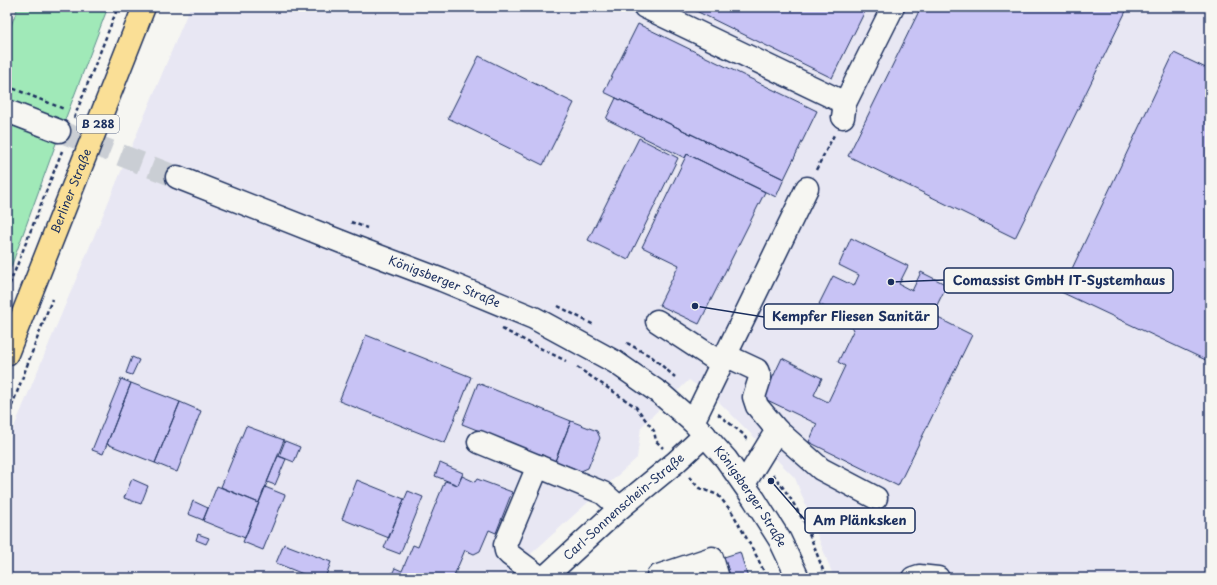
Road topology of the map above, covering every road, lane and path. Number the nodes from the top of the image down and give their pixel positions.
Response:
1 (144, 7) edge
2 (645, 7) edge
3 (893, 7) edge
4 (7, 86) edge
5 (64, 109) dead end
6 (844, 110) junction
7 (7, 111) edge
8 (59, 131) tunnel mouth
9 (177, 177) tunnel mouth
10 (807, 188) joint
11 (657, 321) dead end
12 (500, 328) dead end
13 (7, 354) edge
14 (723, 359) junction
15 (569, 362) dead end
16 (576, 366) dead end
17 (699, 428) junction
18 (777, 430) junction
19 (479, 442) dead end
20 (676, 462) junction
21 (538, 466) junction
22 (744, 484) junction
23 (876, 498) dead end
24 (620, 508) junction
25 (542, 578) edge
26 (659, 578) edge
27 (718, 578) edge
28 (767, 578) edge
29 (798, 578) edge
30 (913, 578) edge
31 (938, 578) edge

1 - 13 main road, Berliner Straße / B 288
2 - 6 street
3 - 6 street
4 - 5 path
6 - 10 path
7 - 8 street
9 - 17 street, Königsberger Straße
10 - 14 street
11 - 14 street
12 - 15 path
14 - 17 street
14 - 18 street
16 - 20 path
17 - 20 street, Carl-Sonnenschein-Straße
17 - 22 street, Königsberger Straße
18 - 22 street
18 - 23 street
19 - 21 street
20 - 24 street, Carl-Sonnenschein-Straße
20 - 28 path
21 - 24 street
21 - 25 street
22 - 29 street, Königsberger Straße
24 - 25 street, Carl-Sonnenschein-Straße
26 - 27 street
30 - 31 street

